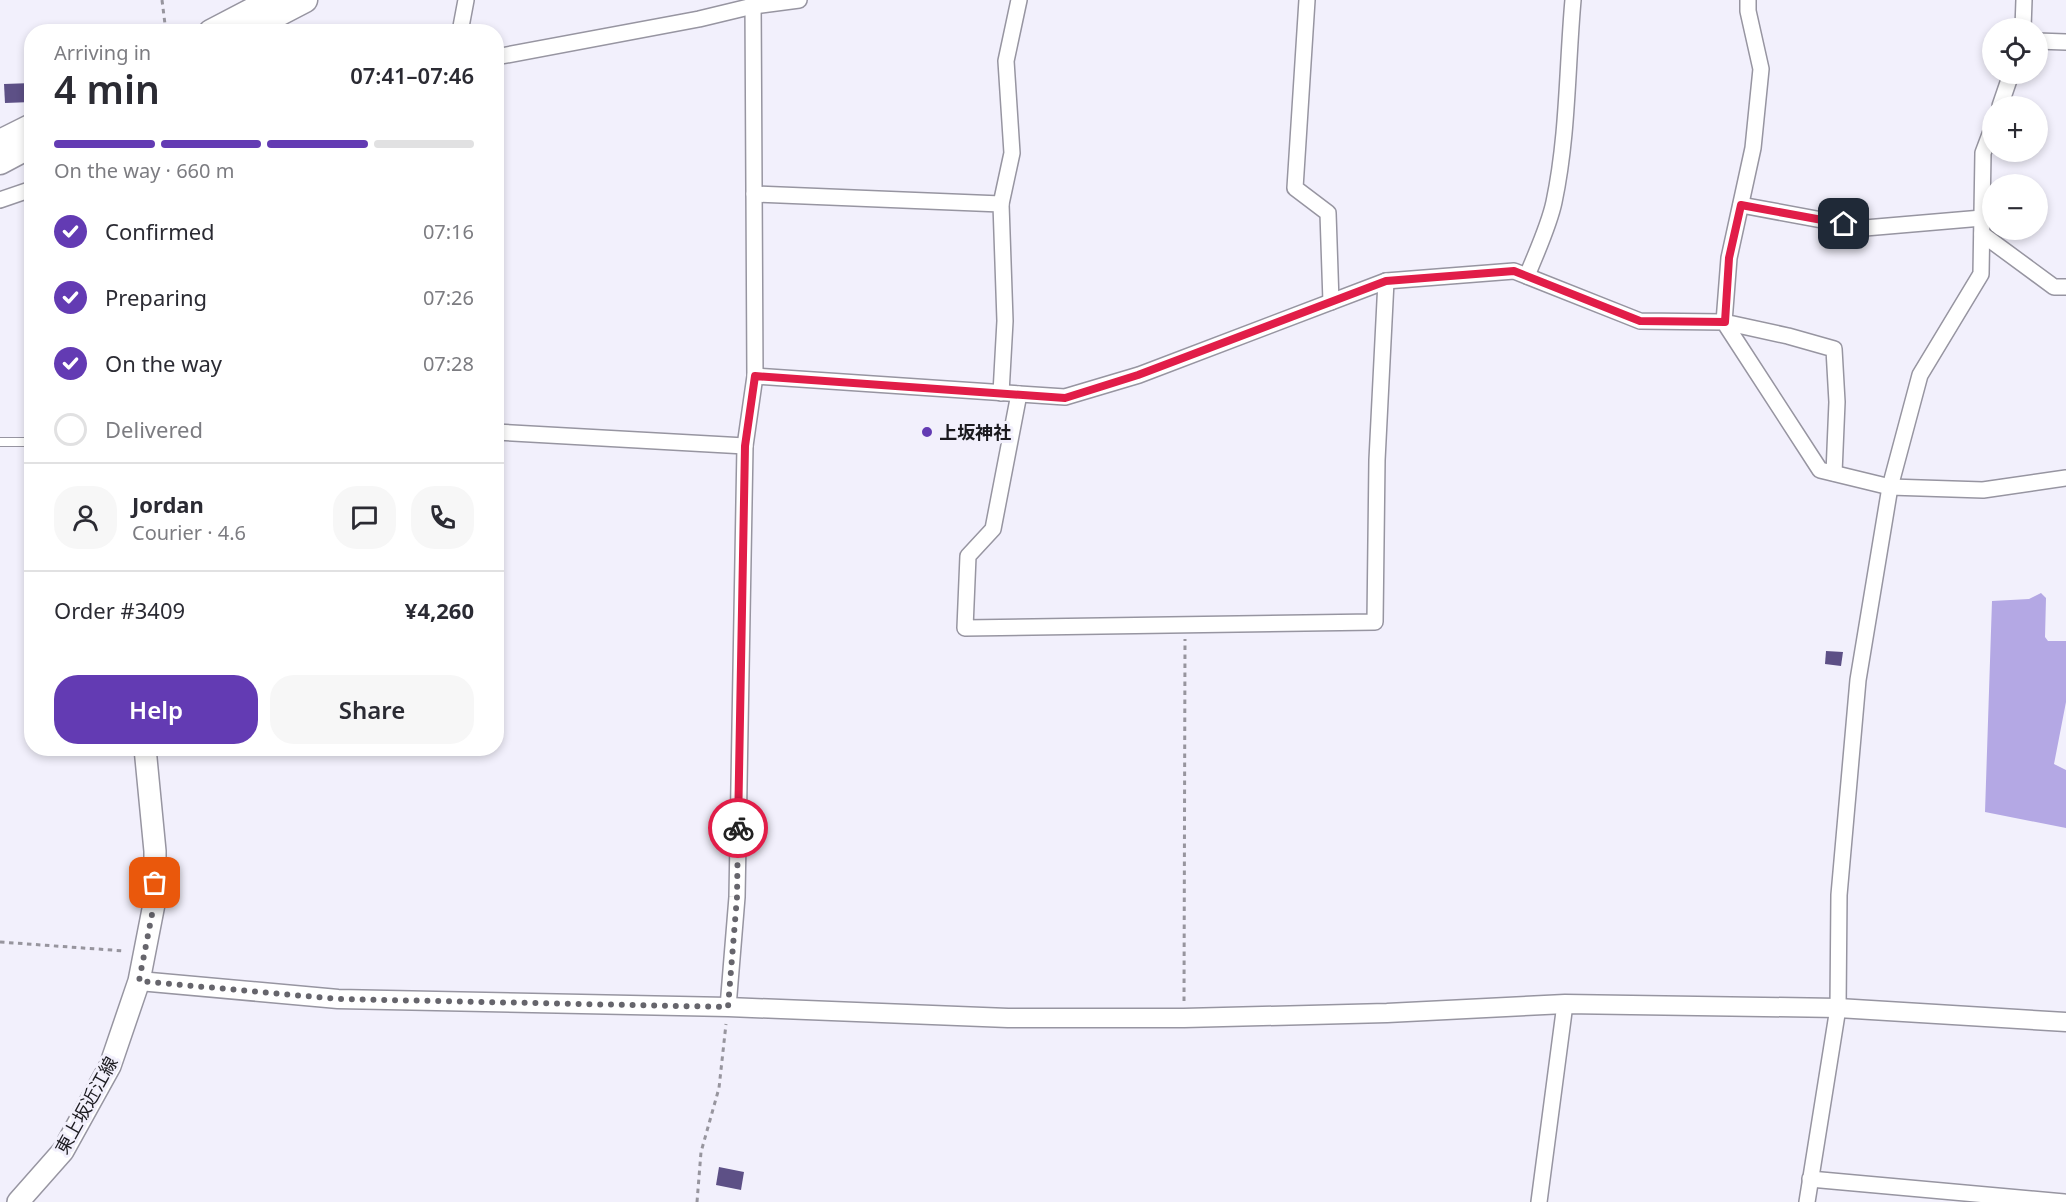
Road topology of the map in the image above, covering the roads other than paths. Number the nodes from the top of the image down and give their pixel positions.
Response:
1 (272, 0) edge
2 (305, 0) edge
3 (466, 0) edge
4 (799, 0) edge
5 (1018, 0) edge
6 (1307, 0) edge
7 (1573, 0) edge
8 (1748, 0) edge
9 (2024, 0) edge
10 (753, 3) edge
11 (2023, 18) edge
12 (226, 24) edge
13 (260, 24) edge
14 (462, 24) edge
15 (2048, 41) edge
16 (2066, 42) edge
17 (504, 56) edge
18 (24, 130) edge
19 (0, 142) edge
20 (24, 149) edge
21 (0, 162) edge
22 (24, 192) edge
23 (754, 195) junction
24 (0, 200) edge
25 (1001, 204) junction
26 (1741, 205) junction
27 (1982, 218) edge
28 (1982, 234) edge
29 (1990, 240) edge
30 (1527, 276) junction
31 (1386, 281) junction
32 (2066, 287) edge
33 (1331, 302) junction
34 (1725, 322) junction
35 (755, 376) junction
36 (1001, 393) junction
37 (1019, 394) junction
38 (504, 432) edge
39 (0, 442) edge
40 (24, 442) edge
41 (745, 446) junction
42 (1834, 473) junction
43 (2066, 478) edge
44 (1890, 487) junction
45 (146, 756) edge
46 (139, 981) junction
47 (1565, 1004) junction
48 (728, 1007) junction
49 (1838, 1008) junction
50 (2066, 1022) edge
51 (1810, 1179) junction
52 (18, 1202) edge
53 (1539, 1202) edge
54 (1807, 1202) edge
55 (2064, 1202) edge

1 - 12 main road
2 - 13 main road
3 - 14 street
4 - 10 street
5 - 25 street
6 - 33 street
7 - 30 street
8 - 26 street
9 - 11 street
10 - 17 street
10 - 23 street
15 - 16 street
18 - 19 main road
20 - 21 main road
22 - 24 street
23 - 25 street
23 - 35 street
25 - 36 street
26 - 27 street
26 - 34 street
28 - 44 street
29 - 32 street
30 - 31 street
30 - 34 street
31 - 33 street
31 - 37 street
33 - 37 street
34 - 42 street
34 - 42 street
35 - 36 street
35 - 41 street
36 - 37 street
38 - 41 street
39 - 40 lane
41 - 48 street
42 - 44 street
43 - 44 street
44 - 49 street
45 - 46 main road, 東上坂近江線
46 - 48 street
46 - 52 main road, 東上坂近江線
47 - 48 street
47 - 49 street
47 - 53 street
49 - 50 street
49 - 51 street
51 - 54 street
51 - 55 street

